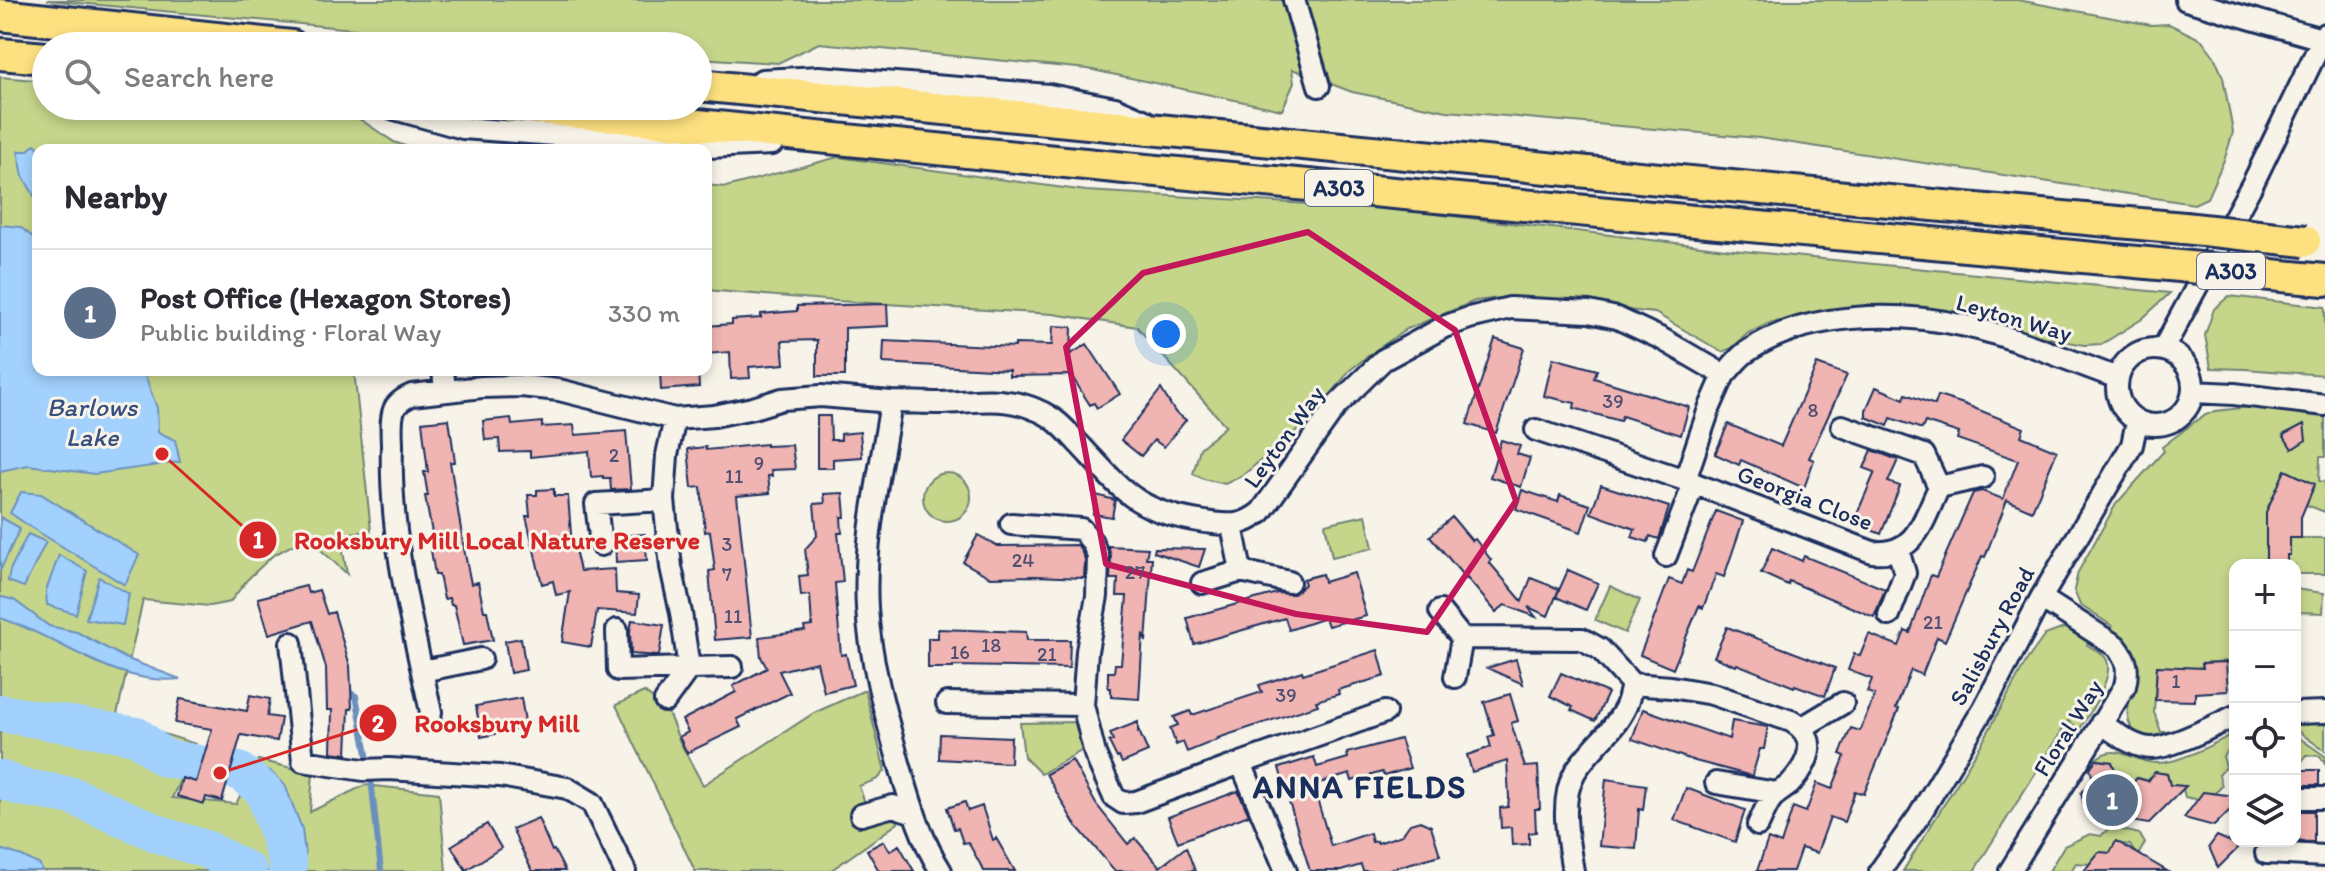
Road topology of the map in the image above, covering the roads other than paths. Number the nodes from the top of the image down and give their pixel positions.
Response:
1 (1294, 0) edge
2 (2186, 0) edge
3 (0, 15) edge
4 (163, 32) edge
5 (2324, 38) edge
6 (0, 54) edge
7 (32, 57) edge
8 (712, 85) edge
9 (1319, 86) dead end
10 (434, 120) edge
11 (652, 120) edge
12 (856, 140) junction
13 (678, 144) edge
14 (712, 147) edge
15 (2315, 242) edge
16 (2325, 280) edge
17 (2163, 349) junction
18 (1724, 375) junction
19 (444, 376) edge
20 (487, 378) edge
21 (2118, 378) junction
22 (445, 391) junction
23 (2193, 392) junction
24 (891, 402) junction
25 (2325, 405) edge
26 (675, 419) junction
27 (2137, 421) junction
28 (1842, 426) dead end
29 (1536, 430) dead end
30 (1983, 477) dead end
31 (1690, 481) junction
32 (1939, 487) junction
33 (664, 500) junction
34 (1011, 524) dead end
35 (1232, 526) junction
36 (601, 545) dead end
37 (1898, 550) junction
38 (1666, 556) dead end
39 (1241, 571) junction
40 (1289, 582) dead end
41 (1202, 583) dead end
42 (2041, 598) junction
43 (1440, 611) dead end
44 (1889, 615) dead end
45 (617, 630) dead end
46 (1462, 638) junction
47 (291, 643) dead end
48 (481, 659) dead end
49 (732, 667) dead end
50 (689, 668) junction
51 (422, 671) junction
52 (1455, 677) dead end
53 (1632, 684) junction
54 (665, 701) dead end
55 (947, 703) dead end
56 (1843, 703) dead end
57 (1083, 705) junction
58 (431, 712) dead end
59 (1385, 712) dead end
60 (2325, 712) edge
61 (2301, 713) edge
62 (2229, 719) edge
63 (2101, 723) junction
64 (1803, 727) junction
65 (1241, 763) junction
66 (1716, 783) dead end
67 (1777, 793) junction
68 (2301, 798) edge
69 (2325, 798) edge
70 (914, 813) junction
71 (861, 815) dead end
72 (1758, 825) dead end
73 (2266, 853) dead end
74 (2325, 856) edge
75 (625, 871) edge
76 (941, 871) edge
77 (1286, 871) edge
78 (1573, 871) edge
79 (1880, 871) edge
80 (2010, 871) edge

1 - 9 street
2 - 5 street
3 - 4 highway
5 - 17 street
6 - 7 highway
8 - 15 highway, A303, bridge
10 - 13 street
11 - 12 highway, A303
12 - 14 street
12 - 16 highway, A303, bridge
17 - 21 street
17 - 23 street
18 - 21 street, Leyton Way
18 - 31 street
18 - 35 street, Leyton Way
19 - 22 street
20 - 22 street
20 - 26 street
21 - 27 street
22 - 51 street
23 - 25 street
23 - 27 street
24 - 26 street
24 - 35 street
24 - 70 street
26 - 33 street
27 - 42 street, Salisbury Road
28 - 32 street
29 - 31 street, Georgia Close
30 - 32 street
31 - 37 street, Georgia Close
31 - 38 street
32 - 37 street, Georgia Close
33 - 36 street
33 - 50 street
34 - 57 street
35 - 39 street
37 - 44 street, Georgia Close
39 - 40 street
39 - 41 street
42 - 63 street, Floral Way
42 - 79 street, Salisbury Road
43 - 46 street
45 - 50 street
46 - 52 street
46 - 53 street
47 - 75 street
48 - 51 street
49 - 50 street
50 - 54 street
51 - 58 street
53 - 64 street
53 - 78 street
55 - 57 street
56 - 64 street
57 - 65 street
59 - 65 street
60 - 61 street
62 - 63 street
63 - 80 street, Floral Way
64 - 67 street
65 - 77 street
66 - 67 street
67 - 72 street
68 - 69 street
70 - 71 street
70 - 76 street
73 - 74 street

